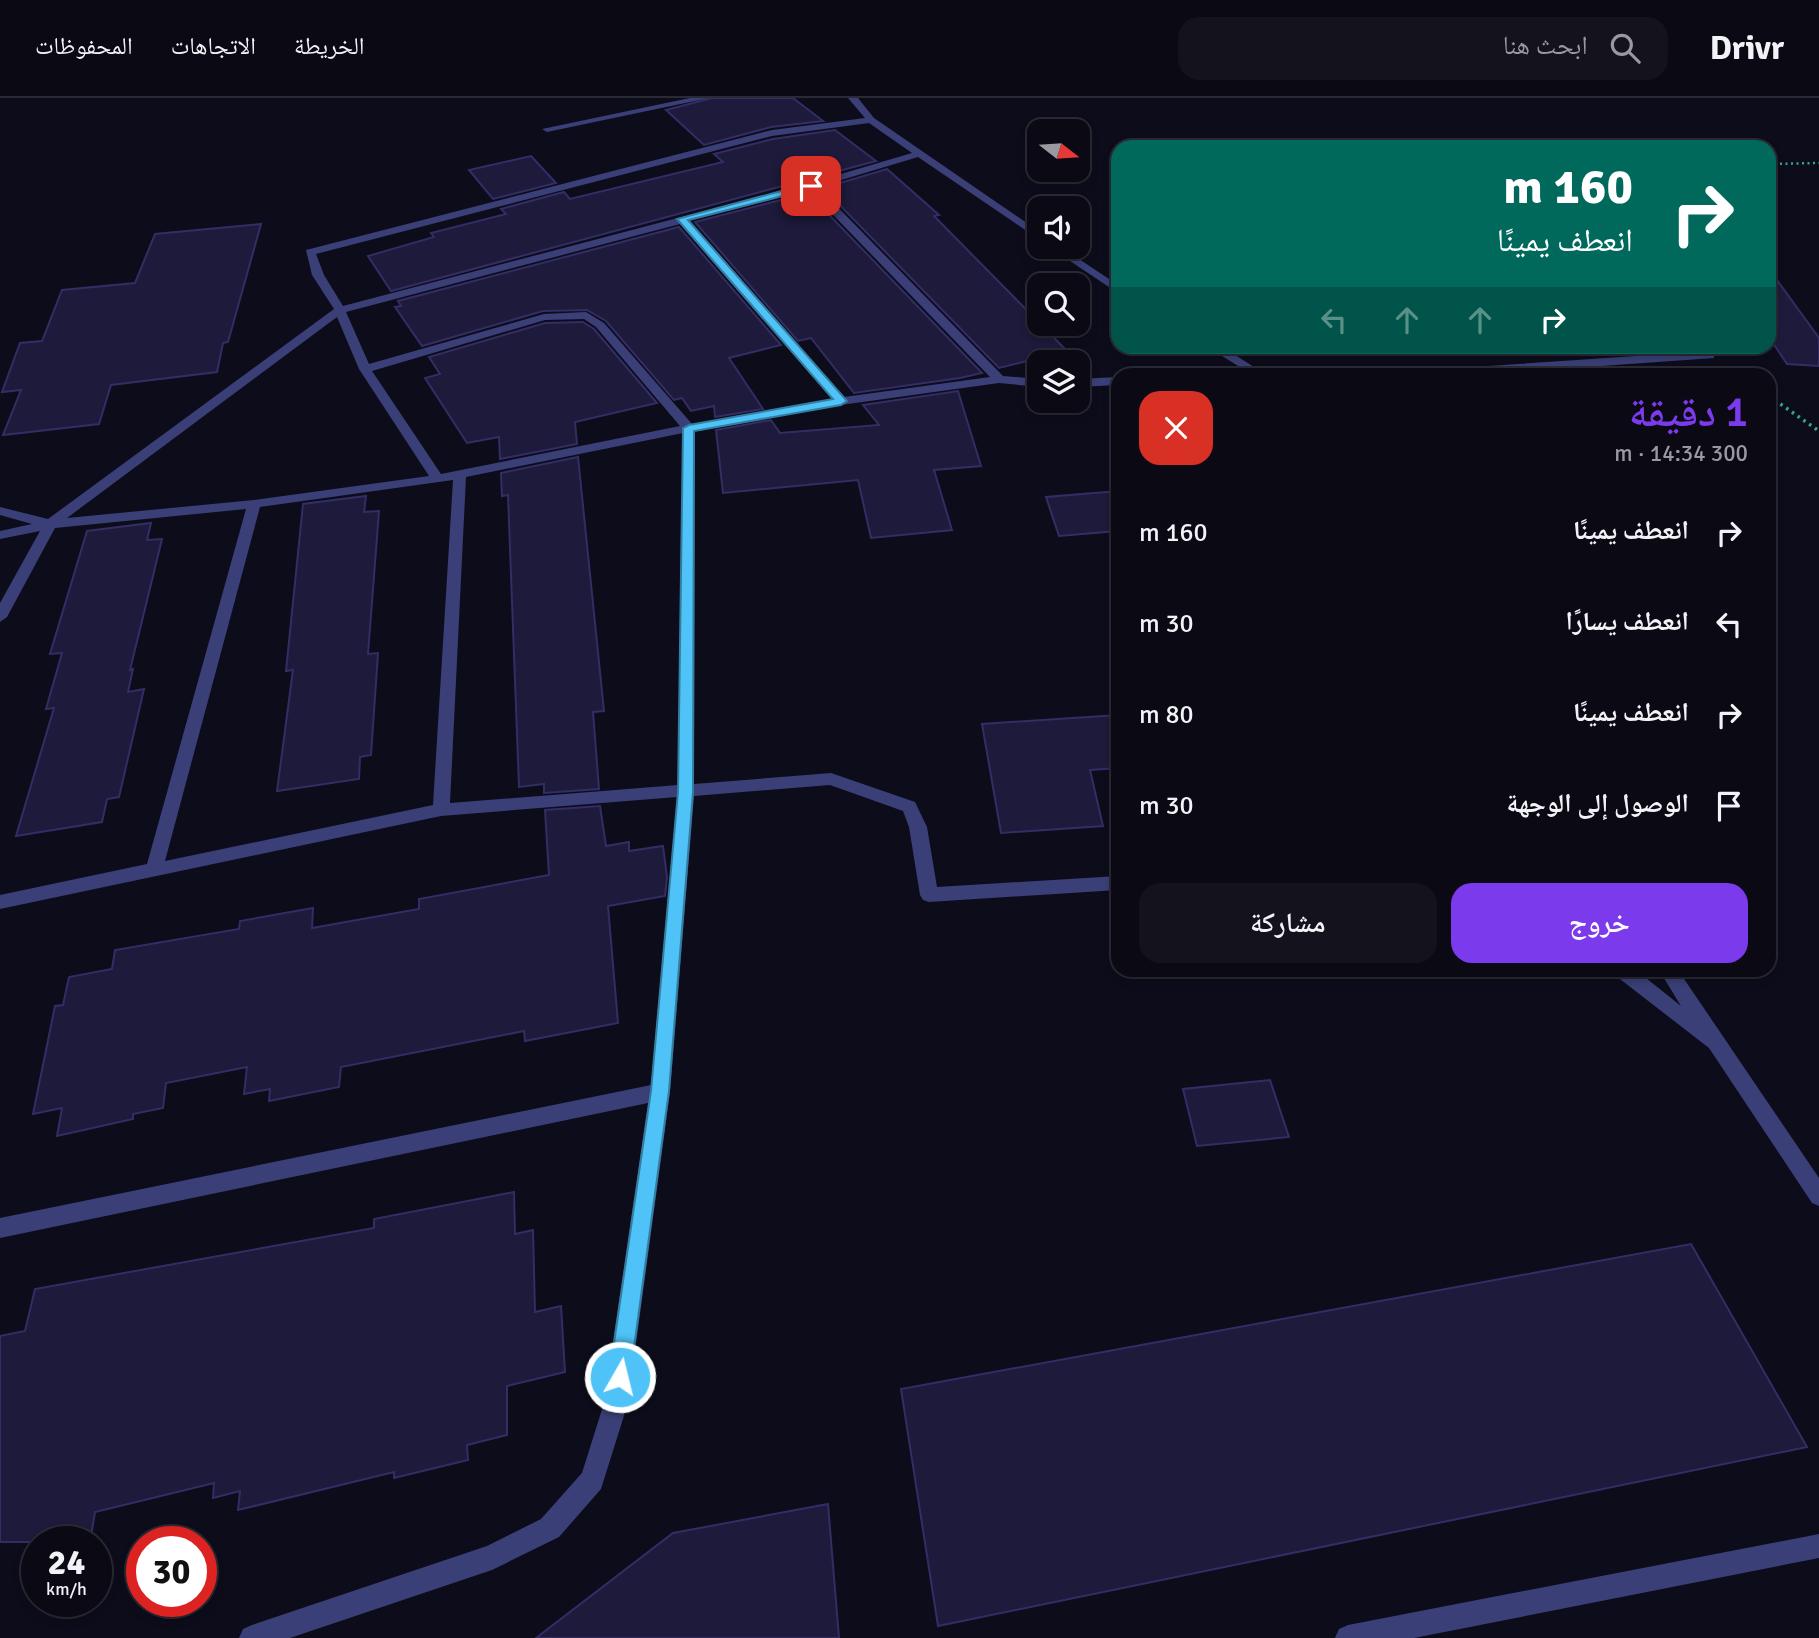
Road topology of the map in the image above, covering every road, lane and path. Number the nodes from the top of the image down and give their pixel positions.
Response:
1 (704, 98) edge
2 (853, 98) edge
3 (871, 120) junction
4 (547, 129) dead end
5 (919, 154) junction
6 (1819, 163) edge
7 (1776, 164) edge
8 (811, 186) junction
9 (682, 219) junction
10 (1027, 228) edge
11 (1072, 259) edge
12 (1111, 285) edge
13 (340, 310) junction
14 (1225, 354) edge
15 (1710, 355) dead end
16 (1249, 368) edge
17 (1526, 368) edge
18 (365, 369) junction
19 (999, 379) junction
20 (1111, 381) edge
21 (1027, 382) edge
22 (1090, 382) edge
23 (841, 401) junction
24 (1776, 401) edge
25 (689, 428) junction
26 (1819, 431) edge
27 (460, 475) junction
28 (437, 479) junction
29 (254, 504) junction
30 (0, 511) edge
31 (50, 524) junction
32 (0, 535) edge
33 (0, 617) edge
34 (685, 792) junction
35 (441, 810) junction
36 (154, 870) junction
37 (1111, 883) edge
38 (0, 902) edge
39 (1632, 977) edge
40 (1673, 977) edge
41 (1726, 1054) junction
42 (660, 1091) junction
43 (1819, 1196) edge
44 (0, 1228) edge
45 (1819, 1546) edge
46 (252, 1638) edge
47 (1348, 1638) edge

1 - 4 street
2 - 3 street
3 - 5 street
3 - 13 street
5 - 8 street
5 - 10 street
6 - 7 path
8 - 9 street
8 - 19 street
9 - 13 street
9 - 23 street
11 - 12 street
13 - 18 street
13 - 31 street
14 - 16 street
15 - 17 street
18 - 25 street
18 - 28 street
19 - 21 street
19 - 23 street
20 - 22 street
23 - 25 street
24 - 26 path
25 - 27 street
25 - 34 street
27 - 28 street
27 - 35 street
28 - 29 street
29 - 31 street
29 - 36 street
30 - 31 street
31 - 32 street
31 - 33 street
34 - 35 street
34 - 37 street
34 - 42 street
35 - 36 street
36 - 38 street
39 - 41 street
40 - 41 street
41 - 43 street
42 - 44 street
42 - 46 street
45 - 47 street

